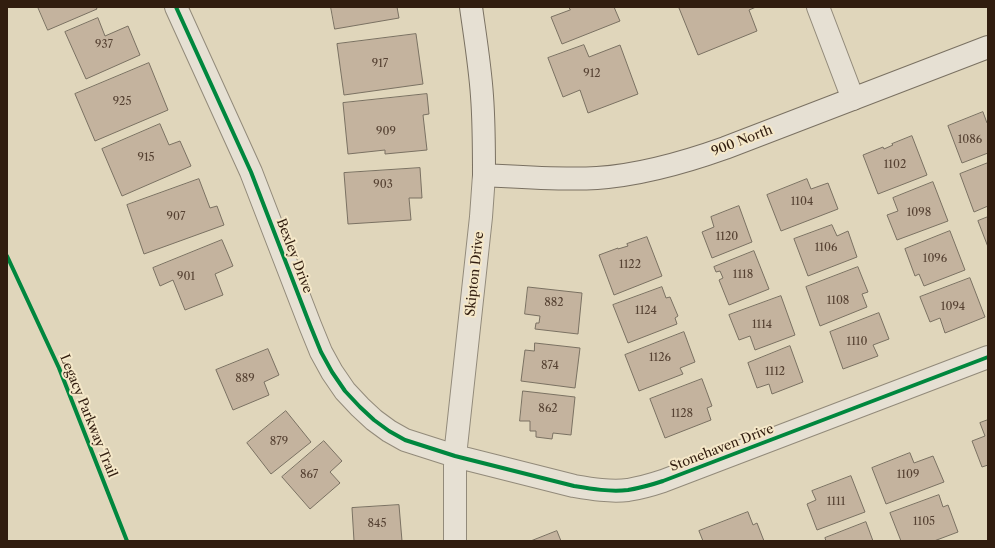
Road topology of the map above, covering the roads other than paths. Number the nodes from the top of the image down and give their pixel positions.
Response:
1 (176, 7) edge
2 (471, 7) edge
3 (818, 7) edge
4 (988, 47) edge
5 (853, 99) junction
6 (484, 175) junction
7 (988, 357) edge
8 (455, 456) junction
9 (455, 541) edge

1 - 8 street, Bexley Drive
2 - 6 street, Skipton Drive
3 - 5 street
4 - 5 street, 900 North
5 - 6 street, 900 North
6 - 8 street, Skipton Drive
7 - 8 street, Stonehaven Drive
8 - 9 street, Skipton Drive

